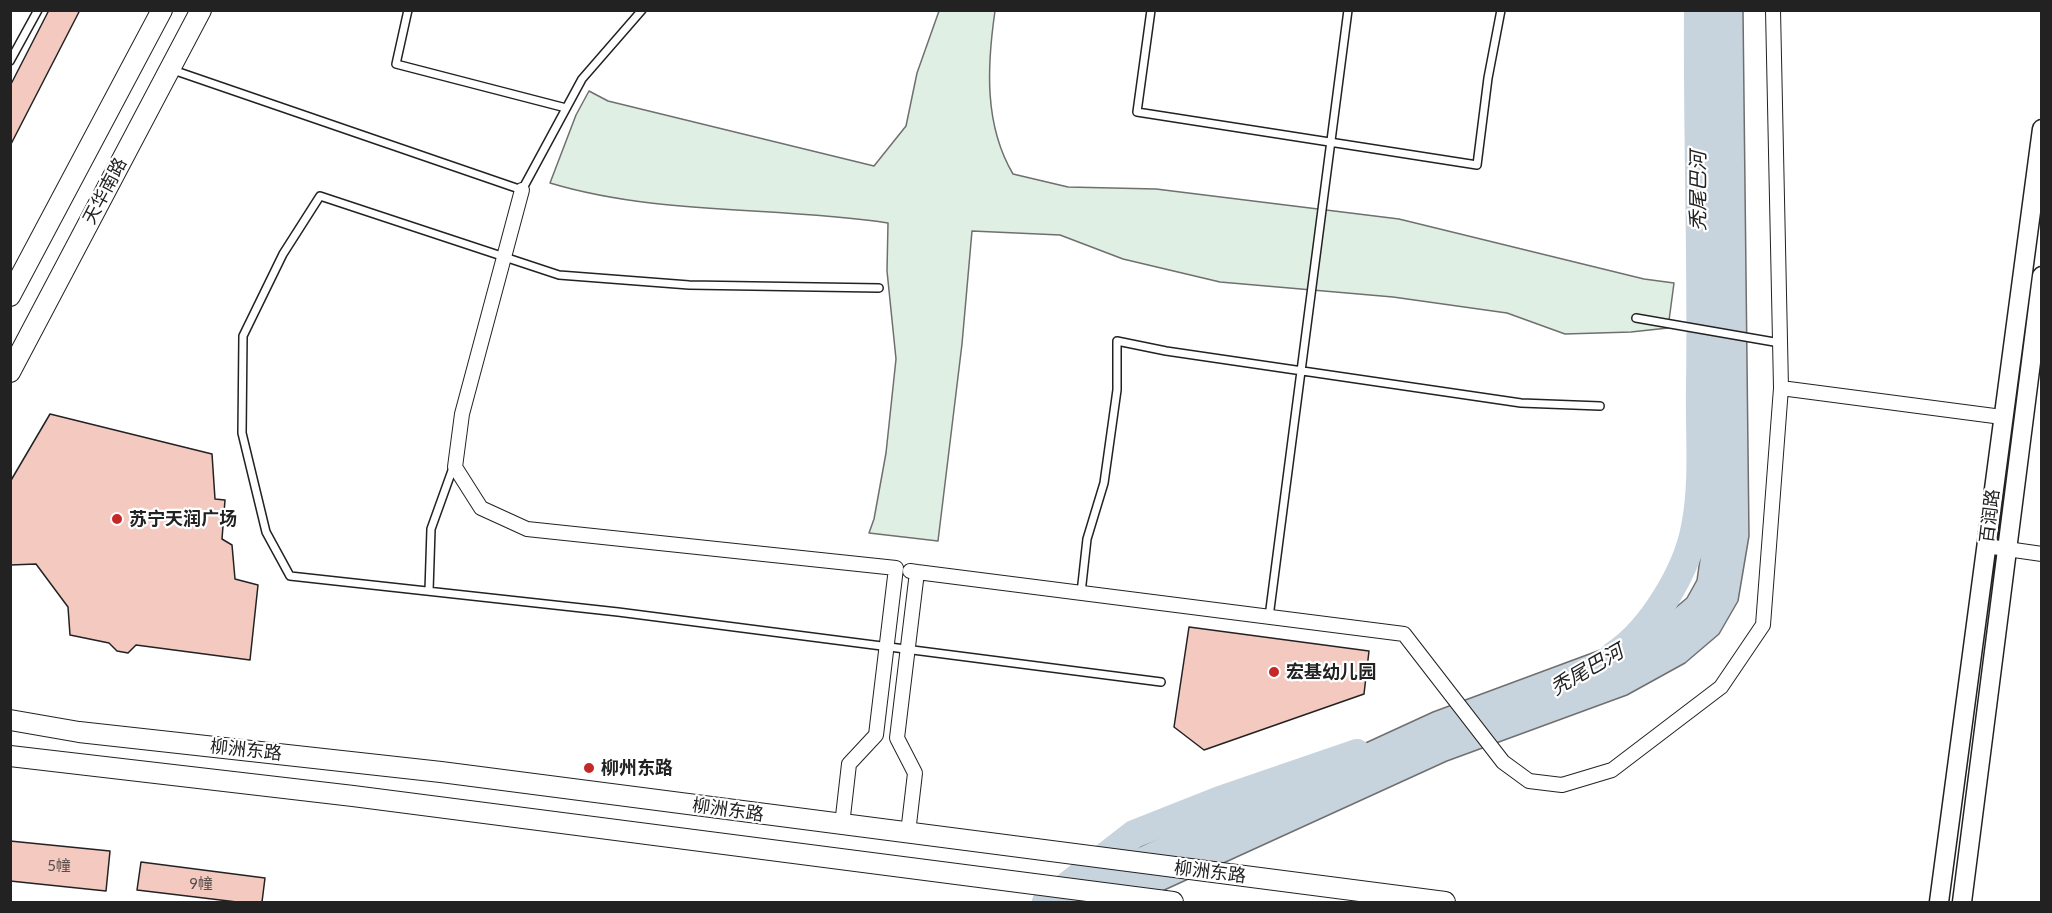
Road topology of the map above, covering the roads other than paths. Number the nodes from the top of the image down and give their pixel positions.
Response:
1 (38, 10) edge
2 (162, 10) edge
3 (201, 10) edge
4 (408, 10) edge
5 (642, 10) edge
6 (1151, 10) edge
7 (1348, 10) edge
8 (1501, 10) edge
9 (1773, 10) edge
10 (10, 61) edge
11 (170, 69) junction
12 (566, 108) junction
13 (2042, 129) edge
14 (1332, 144) junction
15 (522, 190) junction
16 (504, 255) junction
17 (2042, 276) edge
18 (879, 288) dead end
19 (10, 296) edge
20 (1636, 318) dead end
21 (1780, 343) junction
22 (1303, 371) junction
23 (10, 372) edge
24 (1781, 388) junction
25 (1600, 406) dead end
26 (2002, 417) junction
27 (457, 457) junction
28 (1986, 546) junction
29 (2006, 549) junction
30 (2042, 554) edge
31 (896, 568) junction
32 (917, 572) junction
33 (429, 591) junction
34 (1081, 593) junction
35 (1269, 616) junction
36 (886, 647) junction
37 (908, 650) junction
38 (1161, 682) dead end
39 (10, 708) edge
40 (10, 720) edge
41 (79, 732) junction
42 (10, 748) edge
43 (10, 756) edge
44 (156, 772) junction
45 (842, 825) junction
46 (908, 833) junction
47 (1168, 902) edge
48 (1445, 903) edge
49 (1940, 903) edge
50 (1962, 903) edge

1 - 10 lane
2 - 19 main road, 天华南路
3 - 11 main road, 天华南路
4 - 12 lane
5 - 12 lane
6 - 14 lane
7 - 14 lane
8 - 14 lane
9 - 21 street
11 - 15 lane
11 - 23 main road, 天华南路
12 - 15 lane
13 - 26 street, 百润路
14 - 22 lane
15 - 16 street
16 - 18 lane
16 - 27 street
16 - 33 lane
17 - 29 street, 百润路
20 - 21 lane
21 - 24 street
22 - 25 lane
22 - 34 lane
22 - 35 lane
24 - 26 street
24 - 35 street
26 - 28 street, 百润路
27 - 31 street
27 - 33 lane
28 - 29 street
28 - 49 street, 百润路
29 - 30 street
29 - 50 street, 百润路
31 - 32 street
31 - 36 street
32 - 34 street
32 - 37 street
33 - 36 lane
34 - 35 street
36 - 37 lane
36 - 45 street
37 - 38 lane
37 - 46 street
39 - 41 main road
40 - 41 main road, 柳洲东路
41 - 45 main road, 柳洲东路
42 - 44 main road
43 - 44 main road
44 - 47 main road, 柳洲东路
45 - 46 main road, 柳洲东路
46 - 48 main road, 柳洲东路

